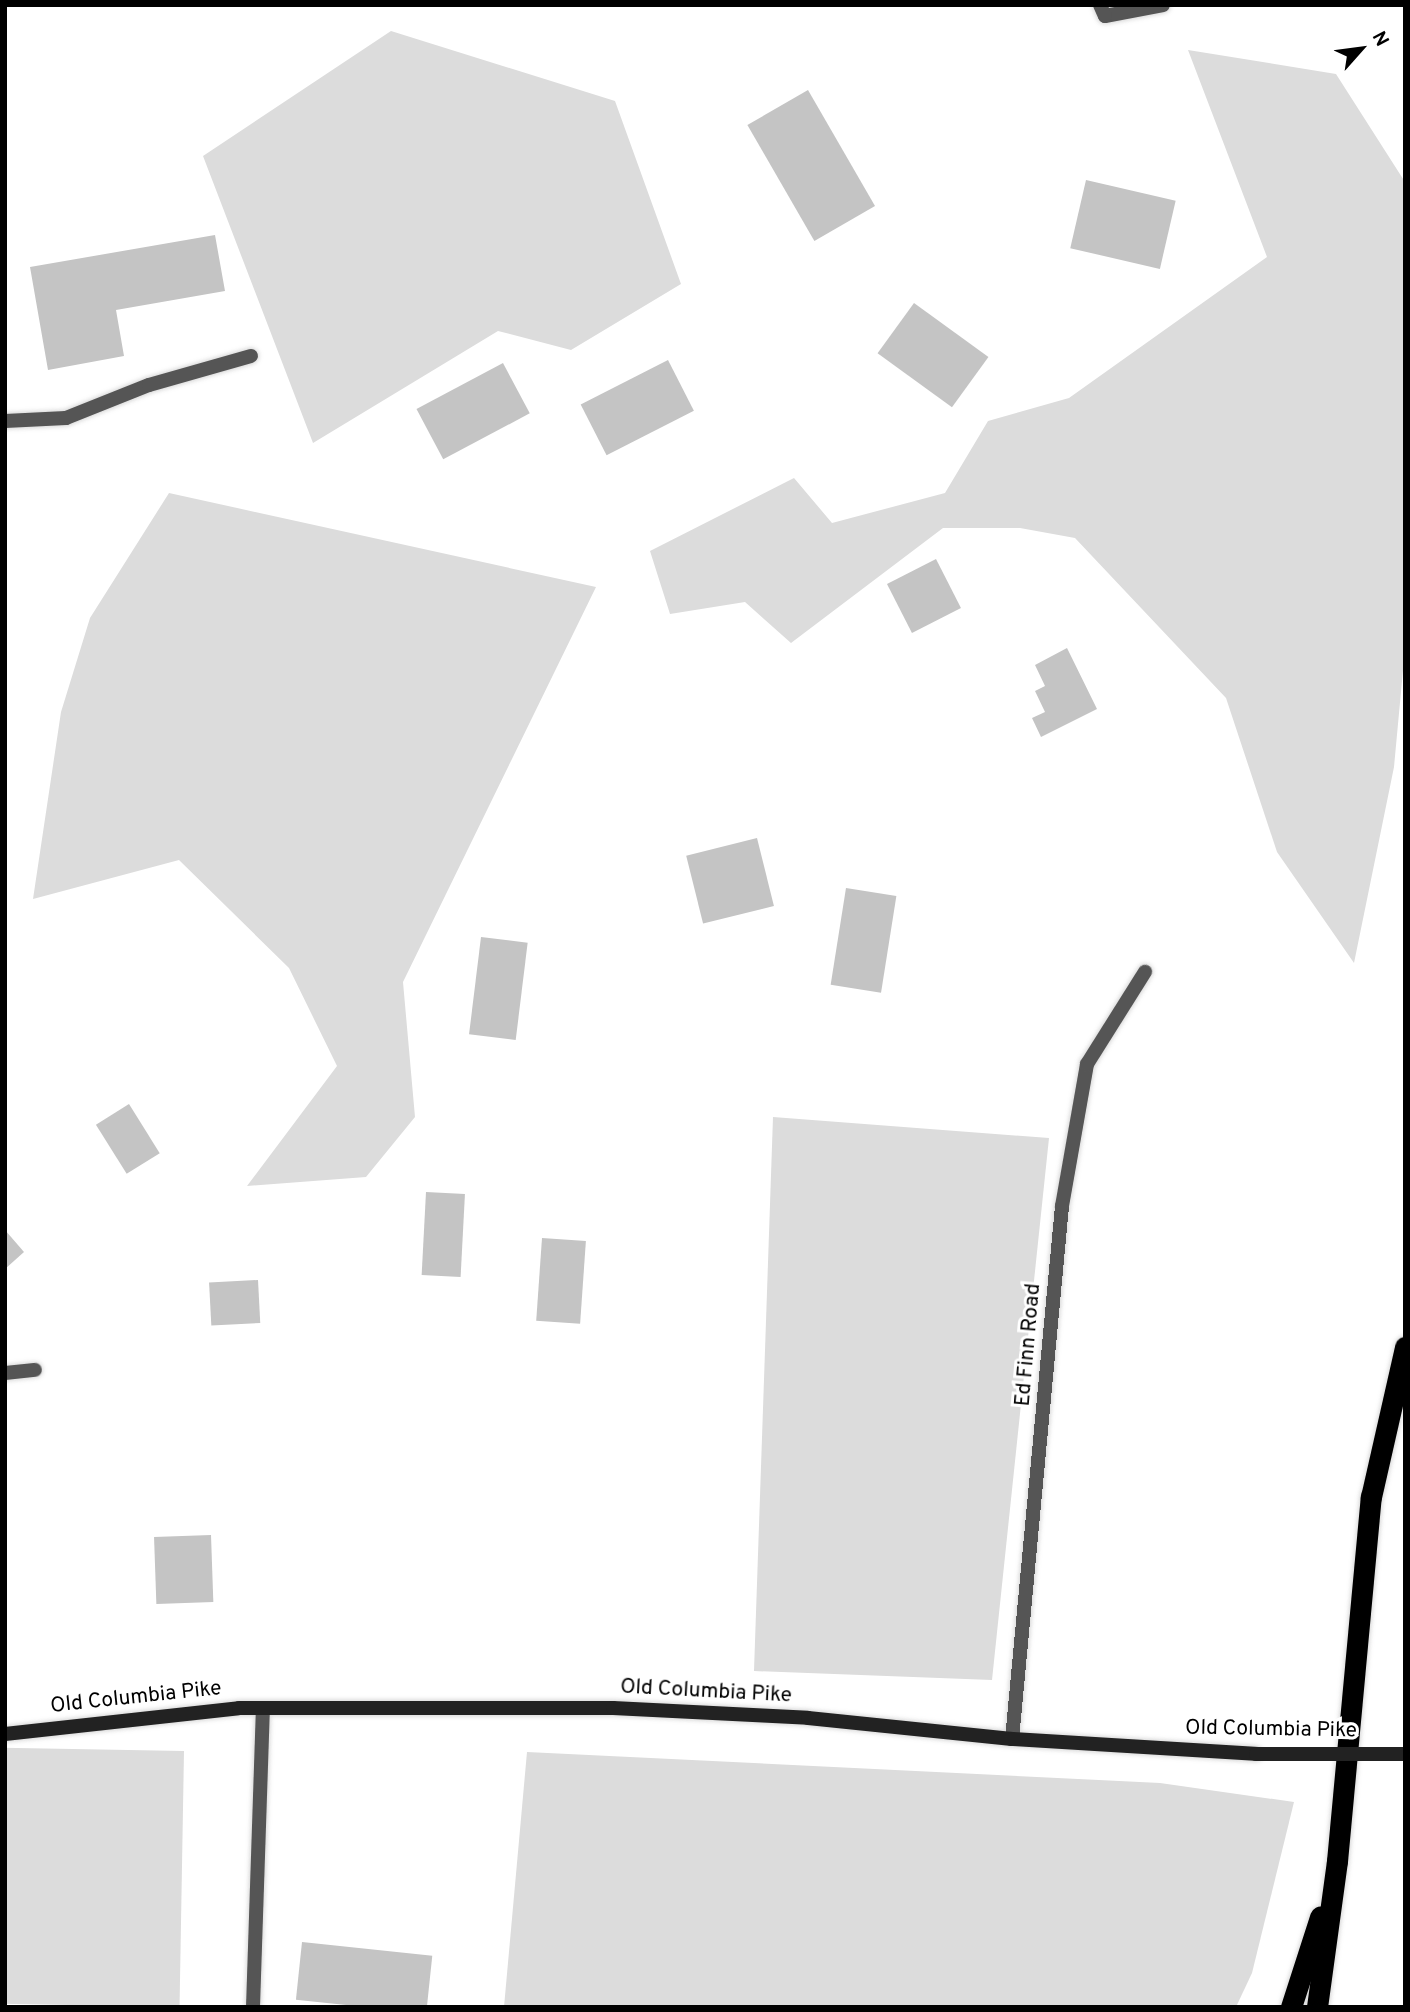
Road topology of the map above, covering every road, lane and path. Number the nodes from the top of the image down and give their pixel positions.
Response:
1 (1163, 5) edge
2 (1102, 11) edge
3 (251, 356) dead end
4 (5, 421) edge
5 (1145, 972) dead end
6 (1405, 1347) edge
7 (35, 1370) dead end
8 (5, 1373) edge
9 (263, 1708) junction
10 (5, 1734) edge
11 (1012, 1739) junction
12 (1405, 1754) edge
13 (1337, 1861) junction
14 (253, 2007) edge
15 (1291, 2007) edge
16 (1318, 2007) edge

1 - 2 street
3 - 4 street
5 - 11 street, Ed Finn Road
6 - 13 highway
7 - 8 street
9 - 10 main road, Old Columbia Pike
9 - 11 main road, Old Columbia Pike
9 - 14 street
11 - 12 main road, Old Columbia Pike, bridge
13 - 15 highway
13 - 16 highway

